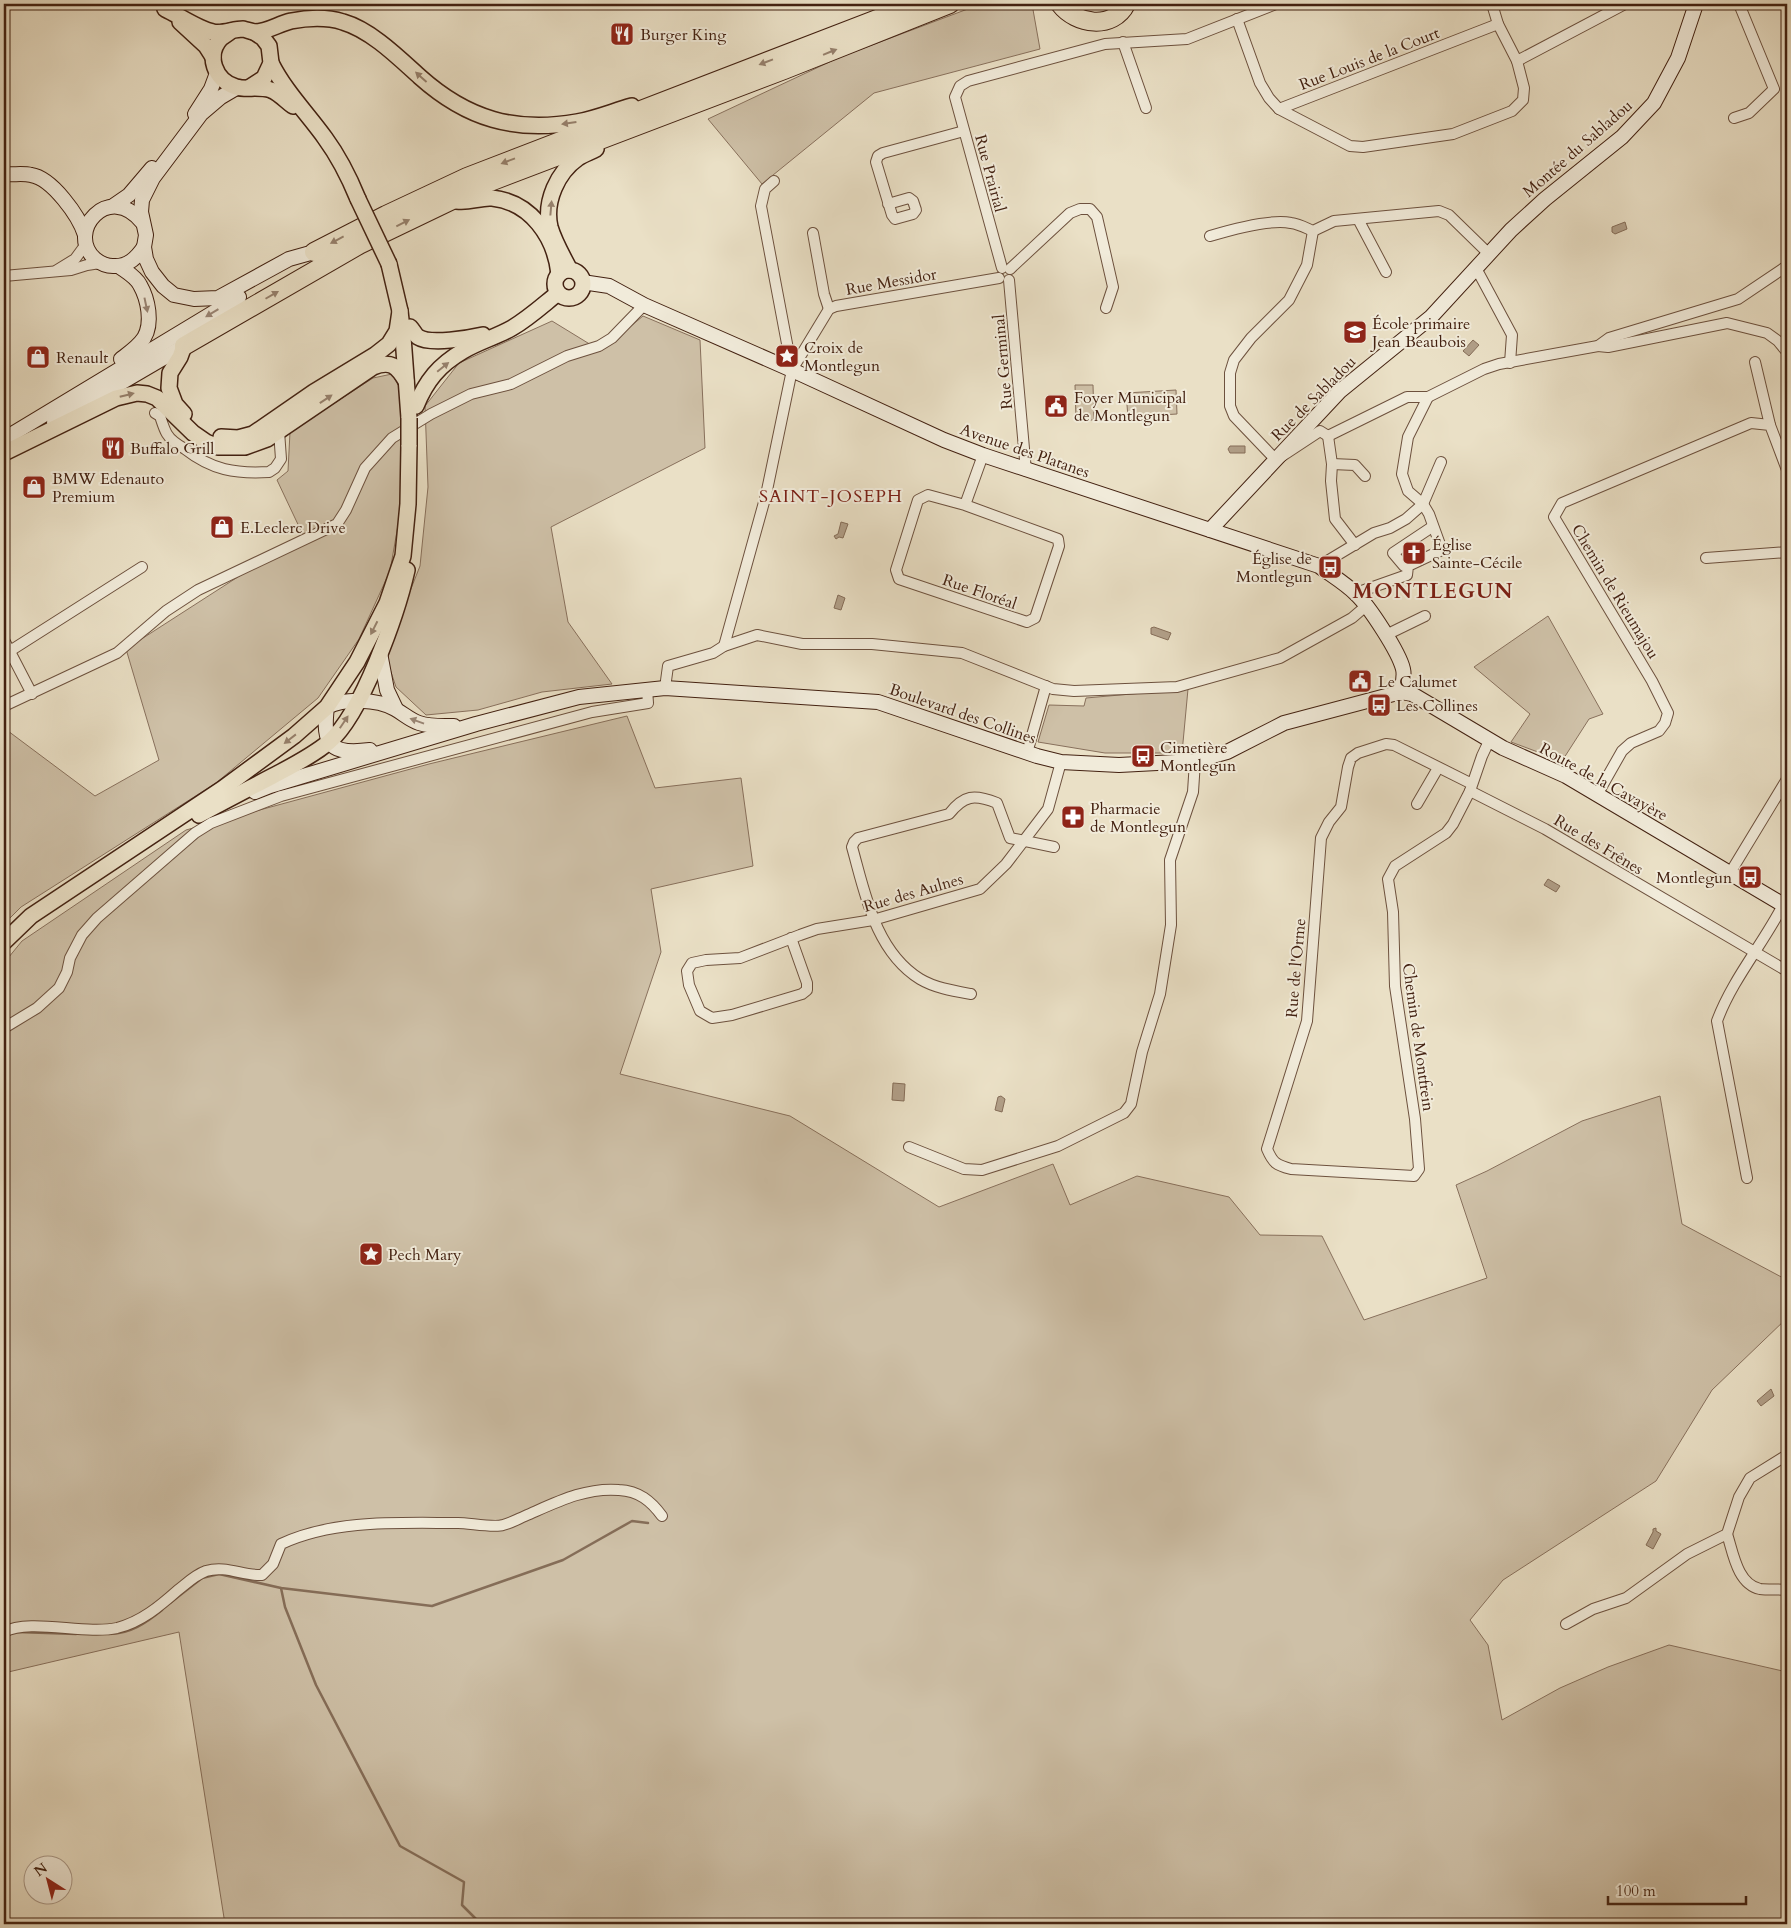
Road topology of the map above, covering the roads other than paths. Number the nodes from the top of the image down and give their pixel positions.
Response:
1 (896, 4) edge
2 (916, 4) edge
3 (950, 4) edge
4 (1060, 4) edge
5 (1126, 4) edge
6 (1276, 4) edge
7 (1492, 4) edge
8 (1624, 4) edge
9 (1696, 4) edge
10 (1740, 4) edge
11 (161, 6) edge
12 (1237, 19) junction
13 (1498, 24) junction
14 (860, 26) junction
15 (231, 32) junction
16 (254, 32) junction
17 (1123, 42) junction
18 (213, 57) junction
19 (1517, 61) junction
20 (271, 63) junction
21 (784, 70) junction
22 (217, 73) junction
23 (734, 75) junction
24 (244, 87) junction
25 (1146, 108) dead end
26 (1279, 109) junction
27 (308, 117) junction
28 (1734, 118) dead end
29 (964, 131) junction
30 (4, 174) edge
31 (774, 181) dead end
32 (451, 200) junction
33 (68, 204) junction
34 (888, 204) dead end
35 (113, 206) junction
36 (98, 212) junction
37 (1358, 219) junction
38 (142, 222) junction
39 (1314, 231) junction
40 (813, 233) dead end
41 (1210, 236) dead end
42 (85, 239) junction
43 (144, 248) junction
44 (314, 252) junction
45 (1488, 254) junction
46 (100, 263) junction
47 (389, 264) junction
48 (1787, 266) edge
49 (120, 267) junction
50 (1476, 268) junction
51 (54, 272) junction
52 (565, 272) junction
53 (1386, 272) dead end
54 (1005, 274) junction
55 (4, 276) edge
56 (583, 284) junction
57 (558, 293) junction
58 (644, 305) junction
59 (1106, 308) dead end
60 (829, 309) junction
61 (400, 311) junction
62 (410, 328) junction
63 (511, 329) junction
64 (184, 346) junction
65 (1598, 346) junction
66 (1787, 352) edge
67 (1755, 362) dead end
68 (1510, 363) junction
69 (792, 370) junction
70 (406, 381) junction
71 (1428, 397) junction
72 (155, 413) dead end
73 (414, 413) junction
74 (36, 419) junction
75 (1770, 425) junction
76 (269, 431) junction
77 (1328, 436) junction
78 (4, 439) edge
79 (413, 442) junction
80 (4, 452) edge
81 (982, 455) junction
82 (281, 459) junction
83 (1276, 460) junction
84 (1440, 462) dead end
85 (1332, 464) junction
86 (1787, 470) edge
87 (1026, 471) junction
88 (1365, 476) dead end
89 (1423, 504) junction
90 (965, 505) junction
91 (1432, 527) junction
92 (1210, 530) junction
93 (1355, 545) junction
94 (1787, 552) edge
95 (1706, 558) dead end
96 (1319, 566) junction
97 (1408, 566) junction
98 (142, 567) dead end
99 (1356, 594) junction
100 (1366, 606) junction
101 (1426, 616) dead end
102 (1386, 635) junction
103 (4, 640) edge
104 (724, 646) junction
105 (10, 651) junction
106 (380, 652) junction
107 (1046, 686) junction
108 (665, 688) junction
109 (647, 689) junction
110 (1401, 692) junction
111 (32, 694) junction
112 (358, 702) junction
113 (4, 706) edge
114 (327, 707) junction
115 (396, 710) junction
116 (476, 724) junction
117 (1490, 739) junction
118 (329, 742) junction
119 (397, 748) junction
120 (1027, 753) junction
121 (1195, 761) junction
122 (1061, 762) junction
123 (1438, 768) junction
124 (1787, 779) edge
125 (1471, 788) junction
126 (1596, 795) junction
127 (1418, 804) dead end
128 (196, 816) junction
129 (1025, 842) junction
130 (1054, 847) dead end
131 (129, 852) junction
132 (1730, 873) junction
133 (1785, 906) edge
134 (874, 920) junction
135 (791, 938) junction
136 (4, 942) edge
137 (1755, 954) junction
138 (1787, 971) edge
139 (971, 994) dead end
140 (4, 1028) edge
141 (909, 1147) dead end
142 (1419, 1169) joint
143 (1747, 1178) dead end
144 (1787, 1455) edge
145 (662, 1516) dead end
146 (1727, 1534) junction
147 (1787, 1590) edge
148 (1566, 1624) dead end
149 (4, 1630) edge

1 - 14 highway
2 - 14 highway
21 -> 3 highway
4 - 5 highway
6 - 12 street
7 - 13 street
8 - 19 street
9 - 45 street, Montée du Sabladou
10 - 28 street
11 - 15 main road
11 - 18 main road
12 - 17 street
12 - 26 street
13 - 19 street
13 - 26 street, Rue Louis de la Court
14 -> 23 highway
15 - 16 main road
15 - 18 main road
16 - 20 main road
23 -> 16 main road
17 - 25 street
17 - 29 street, Rue Prairial
18 - 22 main road
19 - 26 street
20 - 24 main road
20 - 27 main road
21 - 32 highway
52 -> 21 main road
22 - 24 main road
22 - 35 street
23 -> 44 highway
24 - 27 main road
24 - 38 street
27 - 47 main road, bridge
29 - 34 street
29 - 54 street, Rue Prairial
30 - 33 street
31 - 69 street
32 - 52 main road
64 -> 32 highway
33 - 36 street
33 - 42 street
35 - 36 street
35 - 38 street
36 - 42 street
37 - 39 street
37 - 45 street
37 - 53 street
38 - 43 street
39 - 41 street
39 - 83 street
40 - 60 street
42 - 46 street
42 - 51 street
43 - 44 street
43 - 49 street
44 -> 74 street
45 - 50 street, Rue de Sabladou
46 - 49 street
46 - 51 street
47 - 61 main road
47 - 62 main road
48 - 65 street
49 -> 74 street
50 - 68 street
50 - 83 street, Rue de Sabladou
51 - 55 street
52 - 56 main road
52 - 57 main road
54 - 59 street
54 - 60 street, Rue Messidor
54 - 87 street, Rue Germinal
56 - 57 main road
56 - 58 street, Avenue des Platanes
57 - 63 main road
58 - 69 street, Avenue des Platanes
58 - 111 street
60 - 69 street, Rue Messidor
61 - 70 main road
61 - 76 main road
62 - 63 main road
62 - 73 main road
73 -> 63 main road
64 - 76 main road
64 - 80 street
65 - 66 street
65 - 68 street
67 - 75 street
68 - 71 street
69 - 81 street, Avenue des Platanes
69 - 104 street
70 - 73 main road
76 -> 70 main road
71 - 77 street
71 - 89 street
72 - 82 street
73 - 79 main road
74 - 78 street
75 - 86 street
75 - 126 street, Chemin de Rieumajou
80 -> 76 main road
76 - 82 street
76 - 82 street
77 - 83 street
77 - 85 street
79 - 106 main road
79 -> 114 main road
81 - 87 street, Avenue des Platanes
81 - 90 street
83 - 92 street, Rue de Sabladou
84 - 89 street
85 - 88 street
85 - 93 street
87 - 92 street, Avenue des Platanes
89 - 91 street
89 - 93 street
90 - 90 street, Rue Floréal
91 - 97 street
91 - 97 street
92 - 96 street, Avenue des Platanes
93 - 96 street
94 - 95 street
96 - 99 street, Avenue des Platanes
97 - 99 street
98 - 105 street
99 - 100 street, Avenue des Platanes
100 - 102 street, Avenue des Platanes
100 - 107 street
101 - 102 street
102 - 110 street, Avenue des Platanes
103 - 105 street
104 - 107 street
104 - 108 street
105 - 111 street
106 - 112 main road
106 - 115 street
107 - 120 street
108 - 109 street, Boulevard des Collines
108 - 120 street, Boulevard des Collines
109 - 116 street, Boulevard des Collines
109 - 140 street
110 - 117 street, Route de la Cavayère
110 - 121 street, Boulevard des Collines
111 - 113 street
112 - 114 street
112 - 115 street
118 -> 112 main road
114 - 118 street
114 -> 131 main road
116 -> 115 street
116 - 119 street
117 - 125 street, Chemin de Montfrein
117 - 126 street, Route de la Cavayère
118 - 119 street
118 - 128 main road
119 - 128 street
120 - 122 street, Boulevard des Collines
121 - 122 street, Boulevard des Collines
121 - 141 street
122 - 129 street, Rue des Aulnes
123 - 125 street, Rue de l'Orme
123 - 127 street
123 - 142 street, Rue de l'Orme
124 - 132 street
125 - 137 street, Rue des Frênes
125 - 142 street, Chemin de Montfrein
126 - 132 street, Route de la Cavayère
128 - 131 main road
129 - 130 street
129 - 134 street, Rue des Aulnes
129 - 134 street
131 - 136 main road
132 - 133 street, Route de la Cavayère
133 - 137 street
134 - 135 street, Rue des Aulnes
134 - 139 street
135 - 135 street, Rue des Aulnes
137 - 138 street, Rue des Frênes
137 - 143 street
144 - 146 street
145 - 149 street
146 - 147 street
146 - 148 street

